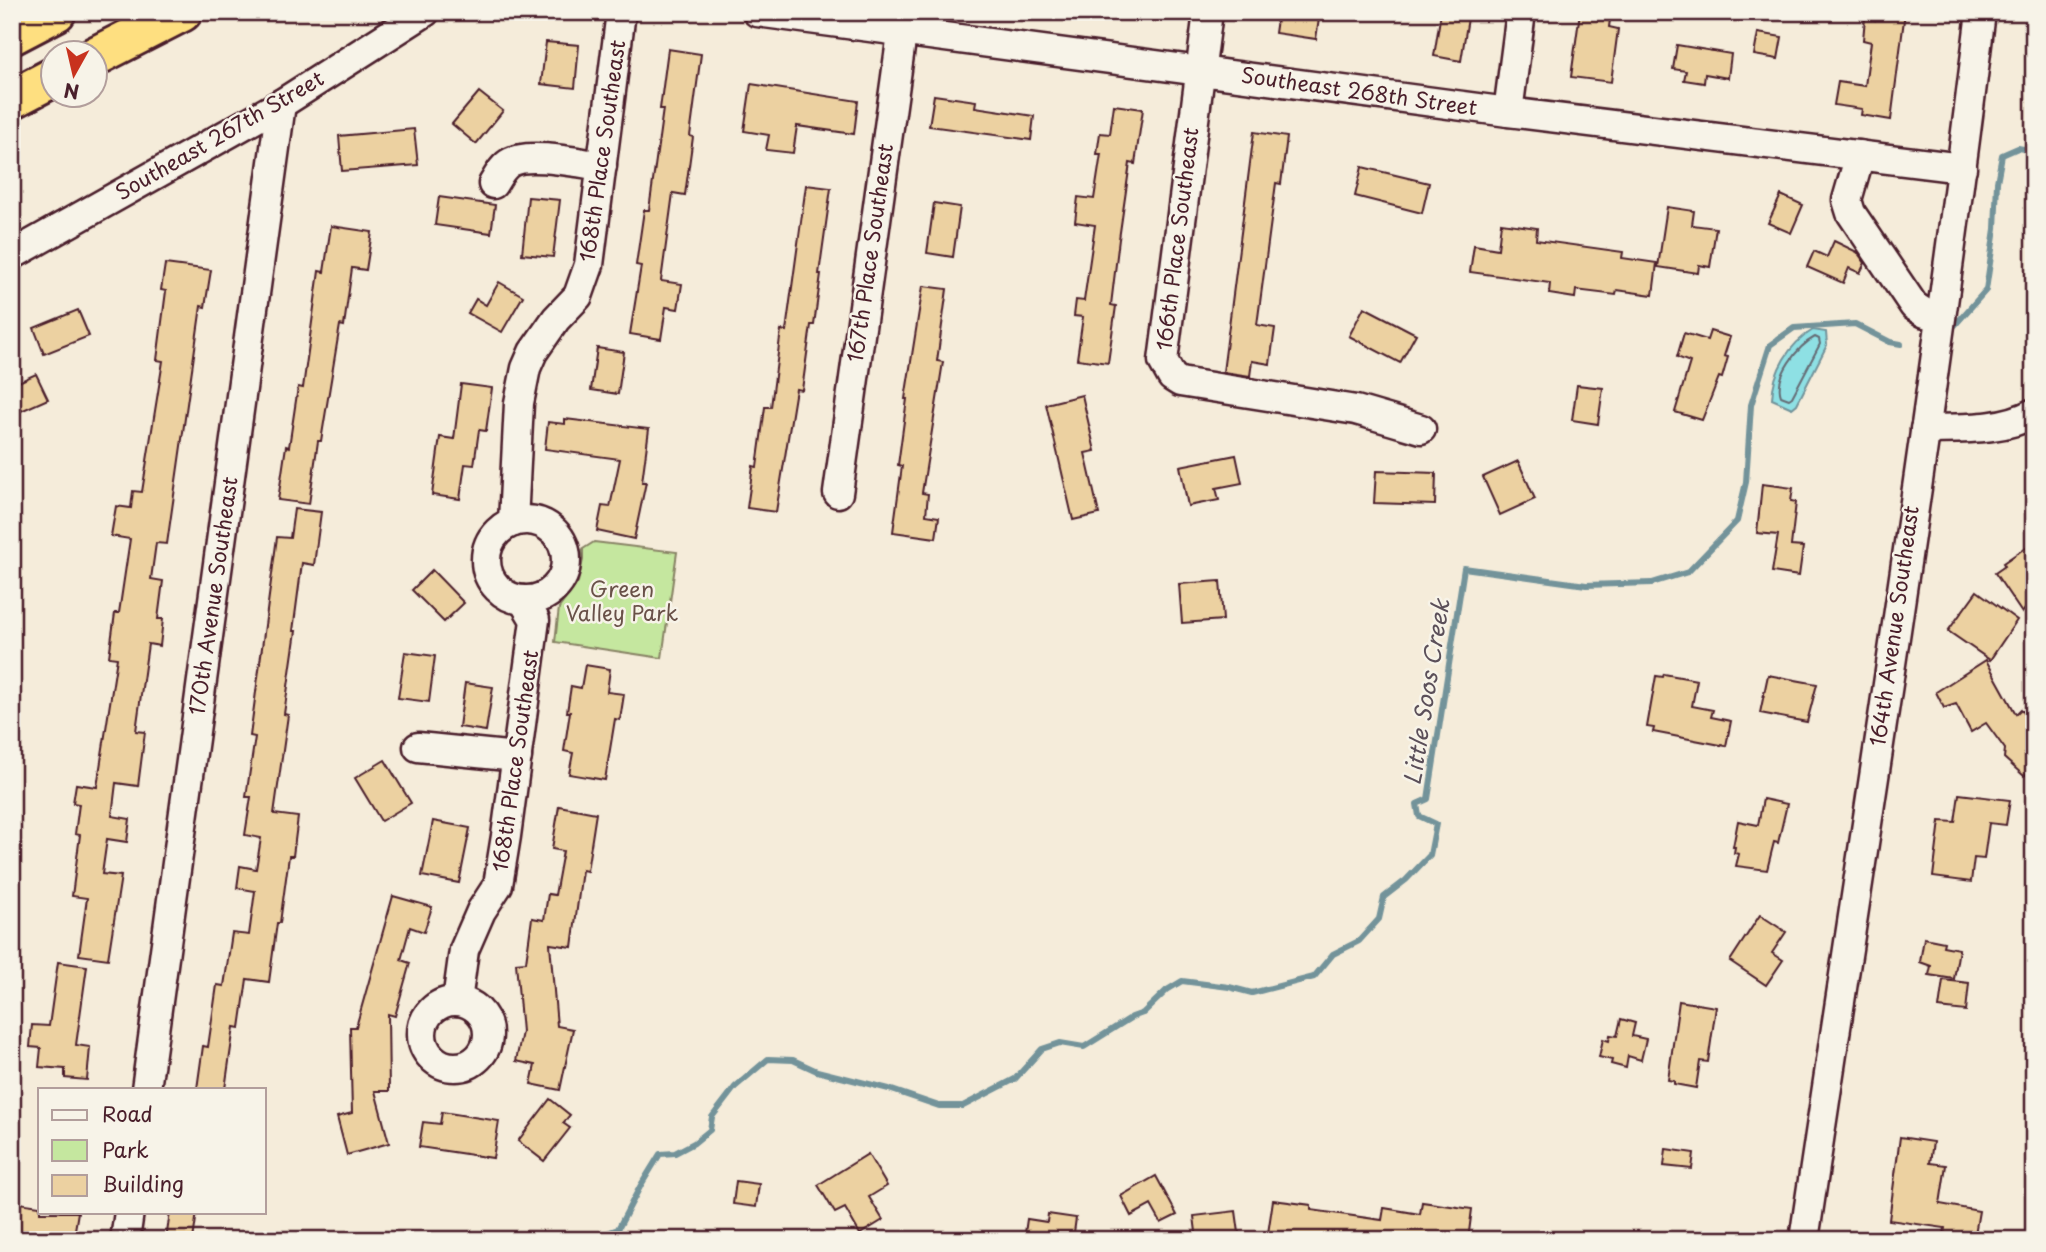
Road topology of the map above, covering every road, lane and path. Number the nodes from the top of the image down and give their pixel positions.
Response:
1 (30, 12) edge
2 (56, 12) edge
3 (182, 12) edge
4 (425, 12) edge
5 (621, 12) edge
6 (757, 12) edge
7 (1208, 12) edge
8 (1521, 12) edge
9 (1981, 12) edge
10 (904, 22) edge
11 (12, 23) edge
12 (12, 35) edge
13 (108, 50) edge
14 (1199, 70) junction
15 (38, 85) edge
16 (12, 99) edge
17 (281, 104) junction
18 (1508, 112) junction
19 (1860, 155) junction
20 (602, 166) junction
21 (1962, 168) junction
22 (493, 184) dead end
23 (12, 256) edge
24 (1941, 315) junction
25 (2034, 414) edge
26 (1421, 429) dead end
27 (1924, 429) junction
28 (838, 493) dead end
29 (513, 522) junction
30 (523, 600) junction
31 (418, 747) dead end
32 (517, 757) junction
33 (457, 1001) dead end
34 (146, 1088) edge
35 (129, 1214) edge
36 (125, 1240) edge
37 (1804, 1240) edge

1 - 11 highway
2 - 12 highway
3 - 13 highway
4 - 17 street, Southeast 267th Street
5 - 20 street, 168th Place Southeast
6 - 10 street, Southeast 268th Street
7 - 14 street, 166th Place Southeast
8 - 18 street
9 - 21 street, 164th Avenue Southeast
10 - 14 street, Southeast 268th Street
10 - 28 street, 167th Place Southeast
14 - 18 street, Southeast 268th Street
14 - 26 street, 166th Place Southeast
15 - 16 highway
17 - 23 street, Southeast 267th Street
17 - 34 street, 170th Avenue Southeast
18 - 19 street, Southeast 268th Street
19 - 21 street, Southeast 268th Street
19 - 24 street
20 - 22 street
20 - 29 street, 168th Place Southeast
21 - 24 street, 164th Avenue Southeast
24 - 27 street, 164th Avenue Southeast
25 - 27 street
27 - 37 street, 164th Avenue Southeast
29 - 30 street
29 - 30 street
30 - 32 street, 168th Place Southeast
31 - 32 street
32 - 33 street, 168th Place Southeast
35 - 36 street

